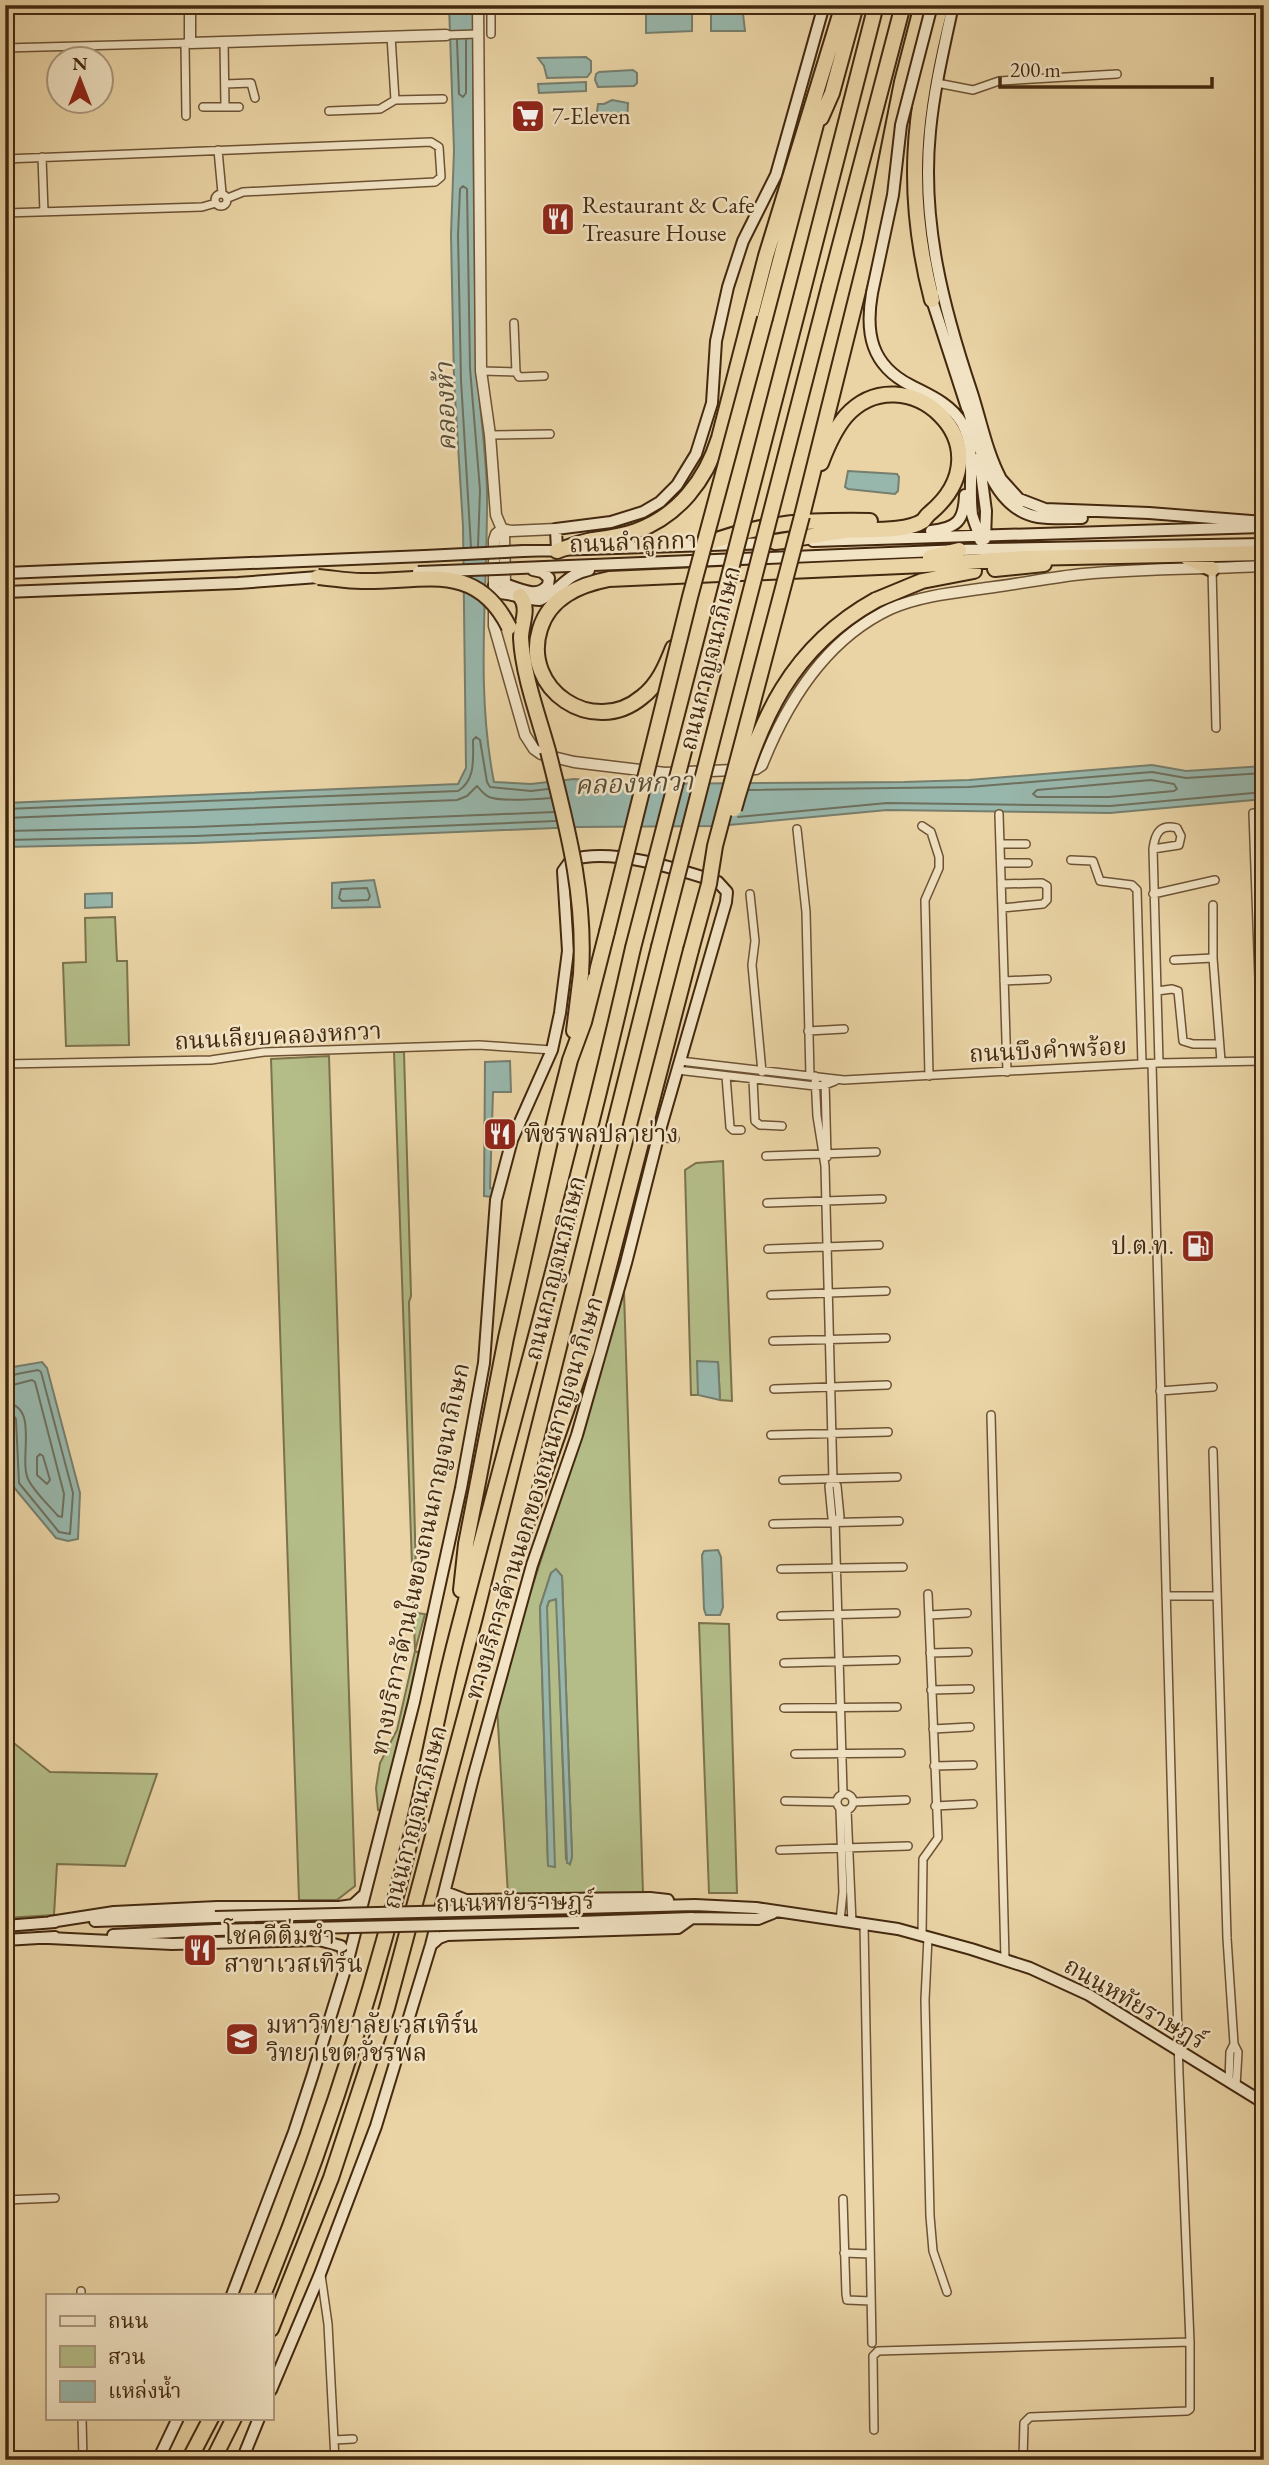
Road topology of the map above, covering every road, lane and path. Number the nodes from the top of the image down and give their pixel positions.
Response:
1 (190, 5) edge
2 (478, 5) edge
3 (824, 5) edge
4 (844, 5) edge
5 (856, 5) edge
6 (876, 5) edge
7 (902, 5) edge
8 (922, 5) edge
9 (932, 5) edge
10 (941, 5) edge
11 (953, 5) edge
12 (478, 21) junction
13 (476, 34) junction
14 (491, 34) dead end
15 (446, 35) joint
16 (914, 35) junction
17 (391, 36) junction
18 (224, 42) junction
19 (188, 43) junction
20 (832, 46) junction
21 (5, 48) edge
22 (1117, 74) dead end
23 (937, 83) junction
24 (225, 84) junction
25 (255, 98) dead end
26 (443, 99) dead end
27 (395, 100) junction
28 (203, 107) dead end
29 (225, 107) junction
30 (239, 107) dead end
31 (329, 111) dead end
32 (186, 116) dead end
33 (816, 129) junction
34 (218, 150) junction
35 (42, 157) junction
36 (5, 159) edge
37 (914, 194) junction
38 (225, 196) junction
39 (44, 212) junction
40 (5, 213) edge
41 (937, 270) junction
42 (932, 300) junction
43 (514, 323) dead end
44 (481, 371) junction
45 (516, 372) junction
46 (544, 376) dead end
47 (966, 403) junction
48 (550, 434) dead end
49 (490, 435) junction
50 (971, 473) junction
51 (984, 496) junction
52 (972, 497) junction
53 (928, 514) junction
54 (802, 516) junction
55 (1247, 520) junction
56 (1264, 525) edge
57 (556, 528) junction
58 (502, 529) junction
59 (1058, 533) junction
60 (982, 535) junction
61 (842, 540) junction
62 (775, 542) junction
63 (1264, 544) edge
64 (700, 546) junction
65 (1059, 547) junction
66 (983, 549) junction
67 (959, 550) junction
68 (557, 551) junction
69 (1264, 553) edge
70 (1183, 556) junction
71 (1083, 558) junction
72 (612, 564) junction
73 (1264, 566) edge
74 (520, 568) junction
75 (1212, 569) junction
76 (5, 573) edge
77 (673, 575) junction
78 (318, 577) junction
79 (502, 586) junction
80 (5, 592) edge
81 (520, 596) junction
82 (690, 597) junction
83 (532, 691) junction
84 (1216, 728) dead end
85 (1253, 813) dead end
86 (999, 814) dead end
87 (922, 826) dead end
88 (797, 829) dead end
89 (1000, 844) junction
90 (1026, 845) dead end
91 (1153, 849) dead end
92 (1071, 860) dead end
93 (1001, 863) junction
94 (1028, 863) dead end
95 (1215, 880) dead end
96 (709, 884) junction
97 (1001, 884) junction
98 (727, 892) joint
99 (750, 894) dead end
100 (1153, 894) junction
101 (1213, 905) dead end
102 (1002, 908) junction
103 (1213, 958) junction
104 (1174, 960) dead end
105 (1046, 979) dead end
106 (1004, 981) junction
107 (1157, 991) junction
108 (844, 1029) dead end
109 (808, 1031) junction
110 (1219, 1044) junction
111 (552, 1050) junction
112 (570, 1060) junction
113 (1263, 1060) edge
114 (1221, 1061) junction
115 (1155, 1063) junction
116 (5, 1064) edge
117 (1142, 1064) junction
118 (679, 1066) junction
119 (762, 1072) junction
120 (1007, 1072) junction
121 (726, 1076) junction
122 (812, 1076) junction
123 (929, 1076) junction
124 (753, 1080) junction
125 (825, 1081) junction
126 (815, 1086) junction
127 (826, 1115) junction
128 (817, 1116) junction
129 (782, 1126) dead end
130 (741, 1130) dead end
131 (658, 1138) junction
132 (675, 1139) dead end
133 (876, 1152) dead end
134 (825, 1154) junction
135 (766, 1156) dead end
136 (882, 1199) dead end
137 (825, 1201) junction
138 (767, 1203) dead end
139 (879, 1245) dead end
140 (826, 1247) junction
141 (768, 1249) dead end
142 (886, 1291) dead end
143 (828, 1293) junction
144 (771, 1295) dead end
145 (886, 1338) dead end
146 (829, 1339) junction
147 (773, 1341) dead end
148 (887, 1385) dead end
149 (830, 1387) junction
150 (1213, 1387) dead end
151 (775, 1389) dead end
152 (1160, 1391) junction
153 (991, 1415) dead end
154 (888, 1432) dead end
155 (832, 1434) junction
156 (771, 1435) dead end
157 (1213, 1451) dead end
158 (897, 1477) dead end
159 (833, 1479) junction
160 (783, 1480) dead end
161 (899, 1521) dead end
162 (835, 1523) junction
163 (773, 1524) dead end
164 (903, 1567) dead end
165 (781, 1569) dead end
166 (837, 1569) junction
167 (928, 1594) dead end
168 (1217, 1595) junction
169 (1166, 1597) junction
170 (896, 1613) dead end
171 (967, 1613) dead end
172 (838, 1615) junction
173 (929, 1615) junction
174 (781, 1616) dead end
175 (491, 1623) junction
176 (455, 1640) junction
177 (968, 1652) dead end
178 (930, 1653) junction
179 (896, 1660) dead end
180 (839, 1661) junction
181 (784, 1663) dead end
182 (970, 1689) dead end
183 (931, 1690) junction
184 (897, 1707) dead end
185 (784, 1708) dead end
186 (841, 1708) junction
187 (970, 1727) dead end
188 (933, 1729) junction
189 (842, 1753) junction
190 (901, 1753) dead end
191 (795, 1754) dead end
192 (973, 1765) dead end
193 (934, 1766) junction
194 (843, 1793) junction
195 (906, 1800) dead end
196 (785, 1801) dead end
197 (853, 1802) junction
198 (973, 1804) dead end
199 (935, 1806) junction
200 (841, 1807) junction
201 (908, 1846) dead end
202 (845, 1848) junction
203 (779, 1850) dead end
204 (445, 1892) junction
205 (847, 1892) junction
206 (365, 1894) junction
207 (478, 1900) junction
208 (695, 1905) junction
209 (773, 1913) junction
210 (692, 1918) junction
211 (50, 1922) junction
212 (846, 1922) junction
213 (864, 1925) junction
214 (5, 1926) edge
215 (479, 1935) junction
216 (925, 1936) junction
217 (49, 1938) junction
218 (5, 1940) edge
219 (431, 1945) junction
220 (1005, 1959) junction
221 (348, 1960) junction
222 (1179, 2052) junction
223 (1232, 2084) junction
224 (1264, 2103) edge
225 (55, 2199) dead end
226 (843, 2199) dead end
227 (5, 2200) edge
228 (845, 2253) junction
229 (870, 2254) junction
230 (320, 2274) junction
231 (947, 2292) dead end
232 (232, 2294) edge
233 (263, 2294) edge
234 (871, 2301) junction
235 (273, 2324) edge
236 (1190, 2342) junction
237 (872, 2343) dead end
238 (273, 2385) edge
239 (82, 2420) edge
240 (177, 2420) edge
241 (210, 2420) edge
242 (233, 2420) edge
243 (258, 2420) edge
244 (874, 2430) dead end
245 (353, 2439) dead end
246 (334, 2440) junction
247 (82, 2460) edge
248 (159, 2460) edge
249 (190, 2460) edge
250 (213, 2460) edge
251 (242, 2460) edge
252 (335, 2460) edge
253 (1023, 2460) edge

1 - 19 street
2 - 12 street
3 - 57 main road
4 - 20 highway
5 - 33 highway
6 - 176 highway, ถนนกาญจนาภิเษก, bridge
7 - 175 highway, ถนนกาญจนาภิเษก, bridge
8 - 16 highway
9 - 50 main road, bridge
10 - 37 highway
11 - 23 main road
12 - 13 street
12 - 14 street
13 - 15 street
13 - 44 street
15 - 17 street
16 - 37 highway
16 - 54 highway
17 - 18 street
17 - 27 street
18 - 19 street
18 - 24 street
19 - 21 street
19 - 32 street
20 - 33 highway
20 - 68 highway
22 - 23 street
23 - 41 main road
24 - 25 street
24 - 29 street
26 - 27 street
27 - 31 street
28 - 29 street
29 - 30 street
33 - 82 highway, bridge
34 - 35 street
34 - 38 street
34 - 38 street
35 - 36 street
35 - 39 street
37 - 42 highway
38 - 39 street
39 - 40 street
41 - 42 main road
41 - 55 main road
42 - 47 main road
43 - 45 street
44 - 45 street
44 - 49 street
45 - 46 street
47 - 51 main road
47 - 55 main road
48 - 49 street
49 - 58 street
50 - 52 main road
50 - 61 main road
51 - 52 main road
51 - 60 main road
52 - 60 main road
53 - 54 highway
53 - 62 highway
53 - 64 highway
54 - 96 highway, bridge
55 - 56 main road
56 - 59 main road, ถนนลำลูกกา
57 - 58 street
57 - 68 main road
58 - 79 street
59 - 60 main road, ถนนลำลูกกา
59 - 65 main road
60 - 61 main road, ถนนลำลูกกา
60 - 66 main road
61 - 62 main road, ถนนลำลูกกา
62 - 64 main road, ถนนลำลูกกา
63 - 65 main road, ถนนลำลูกกา
64 - 68 main road, ถนนลำลูกกา
65 - 66 main road, ถนนลำลูกกา
66 - 67 main road, ถนนลำลูกกา
67 - 72 main road, ถนนลำลูกกา
67 - 77 highway
68 - 76 main road, ถนนลำลูกกา, bridge
69 - 70 highway
70 - 71 highway
70 - 75 highway
71 - 77 highway
71 - 96 highway, bridge
72 - 74 main road, ถนนลำลูกกา
72 - 81 main road
73 - 75 street
74 - 78 main road, ถนนลำลูกกา, bridge
74 - 79 main road
75 - 79 street
75 - 84 street
77 - 82 highway, bridge
78 - 80 main road, ถนนลำลูกกา
78 - 83 highway, bridge
79 - 81 main road
81 - 83 highway
82 - 112 highway, bridge
83 - 112 highway, bridge
85 - 113 street
86 - 89 street
87 - 123 street
88 - 109 street
89 - 90 street
89 - 93 street
91 - 100 street
92 - 117 street
93 - 94 street
93 - 97 street
95 - 100 street
96 - 175 highway, bridge
97 - 102 street
97 - 102 street
98 - 111 main road, ทางบริการด้านในของถนนกาญจนาภิเษก
98 - 118 main road, ทางบริการด้านนอกของถนนกาญจนาภิเษก
99 - 119 street
100 - 107 street
101 - 103 street
102 - 106 street
103 - 104 street
103 - 110 street
105 - 106 street
106 - 120 street
107 - 110 street
107 - 115 street
108 - 109 street
109 - 122 street
110 - 114 street
111 - 116 street, ถนนเลียบคลองหกวา
111 - 206 main road, ทางบริการด้านในของถนนกาญจนาภิเษก
112 - 176 highway
113 - 114 street, ถนนบึงคำพร้อย
114 - 115 street, ถนนบึงคำพร้อย
115 - 117 street, ถนนบึงคำพร้อย
115 - 152 street
117 - 120 street, ถนนบึงคำพร้อย
118 - 119 street
118 - 121 street, ถนนบึงคำพร้อย
118 - 131 main road, ทางบริการด้านนอกของถนนกาญจนาภิเษก
119 - 122 street
120 - 123 street, ถนนบึงคำพร้อย
121 - 124 street, ถนนบึงคำพร้อย
121 - 130 street
122 - 125 street
122 - 126 street
123 - 125 street, ถนนบึงคำพร้อย
124 - 126 street, ถนนบึงคำพร้อย
124 - 129 street
125 - 126 street, ถนนบึงคำพร้อย
125 - 127 street
126 - 128 street
127 - 128 street
127 - 134 street
128 - 134 street
131 - 132 street
131 - 204 main road, ทางบริการด้านนอกของถนนกาญจนาภิเษก
133 - 134 street
134 - 135 street
134 - 137 street
136 - 137 street
137 - 138 street
137 - 140 street
139 - 140 street
140 - 141 street
140 - 143 street
142 - 143 street
143 - 144 street
143 - 146 street
145 - 146 street
146 - 147 street
146 - 149 street
148 - 149 street
149 - 151 street
149 - 155 street
150 - 152 street
152 - 169 street
153 - 220 street
154 - 155 street
155 - 156 street
155 - 159 street
157 - 168 street
158 - 159 street
159 - 160 street
159 - 162 street
161 - 162 street
162 - 163 street
162 - 166 street
164 - 166 street
165 - 166 street
166 - 172 street
167 - 173 street
168 - 169 street
168 - 223 street
169 - 222 street
170 - 172 street
171 - 173 street
172 - 174 street
172 - 180 street
173 - 178 street
175 - 235 highway, ถนนกาญจนาภิเษก
176 - 233 highway, ถนนกาญจนาภิเษก
177 - 178 street
178 - 183 street
179 - 180 street
180 - 181 street
180 - 186 street
182 - 183 street
183 - 188 street
184 - 186 street
185 - 186 street
186 - 189 street
187 - 188 street
188 - 193 street
189 - 190 street
189 - 191 street
189 - 194 street
192 - 193 street
193 - 199 street
194 - 197 street
194 - 200 street
195 - 197 street
196 - 200 street
197 - 200 street
198 - 199 street
199 - 216 street
200 - 202 street
201 - 202 street
202 - 203 street
202 - 205 street
204 - 207 main road
204 - 219 main road, ทางบริการด้านนอกของถนนกาญจนาภิเษก
205 - 212 street
205 - 212 street
206 - 211 main road
206 - 221 main road, ทางบริการด้านในของถนนกาญจนาภิเษก
207 - 208 main road
207 - 215 main road
208 - 209 main road, ถนนหทัยราษฎร์
208 - 211 main road, ถนนหทัยราษฎร์, bridge
209 - 210 main road, ถนนหทัยราษฎร์
209 - 212 main road, ถนนหทัยราษฎร์
210 - 215 main road
210 - 217 main road, ถนนหทัยราษฎร์, bridge
211 - 214 main road, ถนนหทัยราษฎร์
212 - 213 main road, ถนนหทัยราษฎร์
213 - 216 main road, ถนนหทัยราษฎร์
213 - 229 street
215 - 219 main road
216 - 220 main road, ถนนหทัยราษฎร์
216 - 231 street
217 - 218 main road, ถนนหทัยราษฎร์
217 - 221 main road
219 - 230 main road, ทางบริการด้านนอกของถนนกาญจนาภิเษก
220 - 222 main road, ถนนหทัยราษฎร์
221 - 232 main road, ทางบริการด้านในของถนนกาญจนาภิเษก
222 - 223 main road, ถนนหทัยราษฎร์
222 - 236 street
223 - 224 main road, ถนนหทัยราษฎร์
225 - 227 street
226 - 228 street
228 - 229 street
228 - 234 street
229 - 234 street
230 - 238 main road, ทางบริการด้านนอกของถนนกาญจนาภิเษก
230 - 246 street
234 - 237 street
236 - 244 street
236 - 253 street
239 - 247 street
240 - 248 main road
241 - 249 highway
242 - 250 highway
243 - 251 main road
245 - 246 street
246 - 252 street

